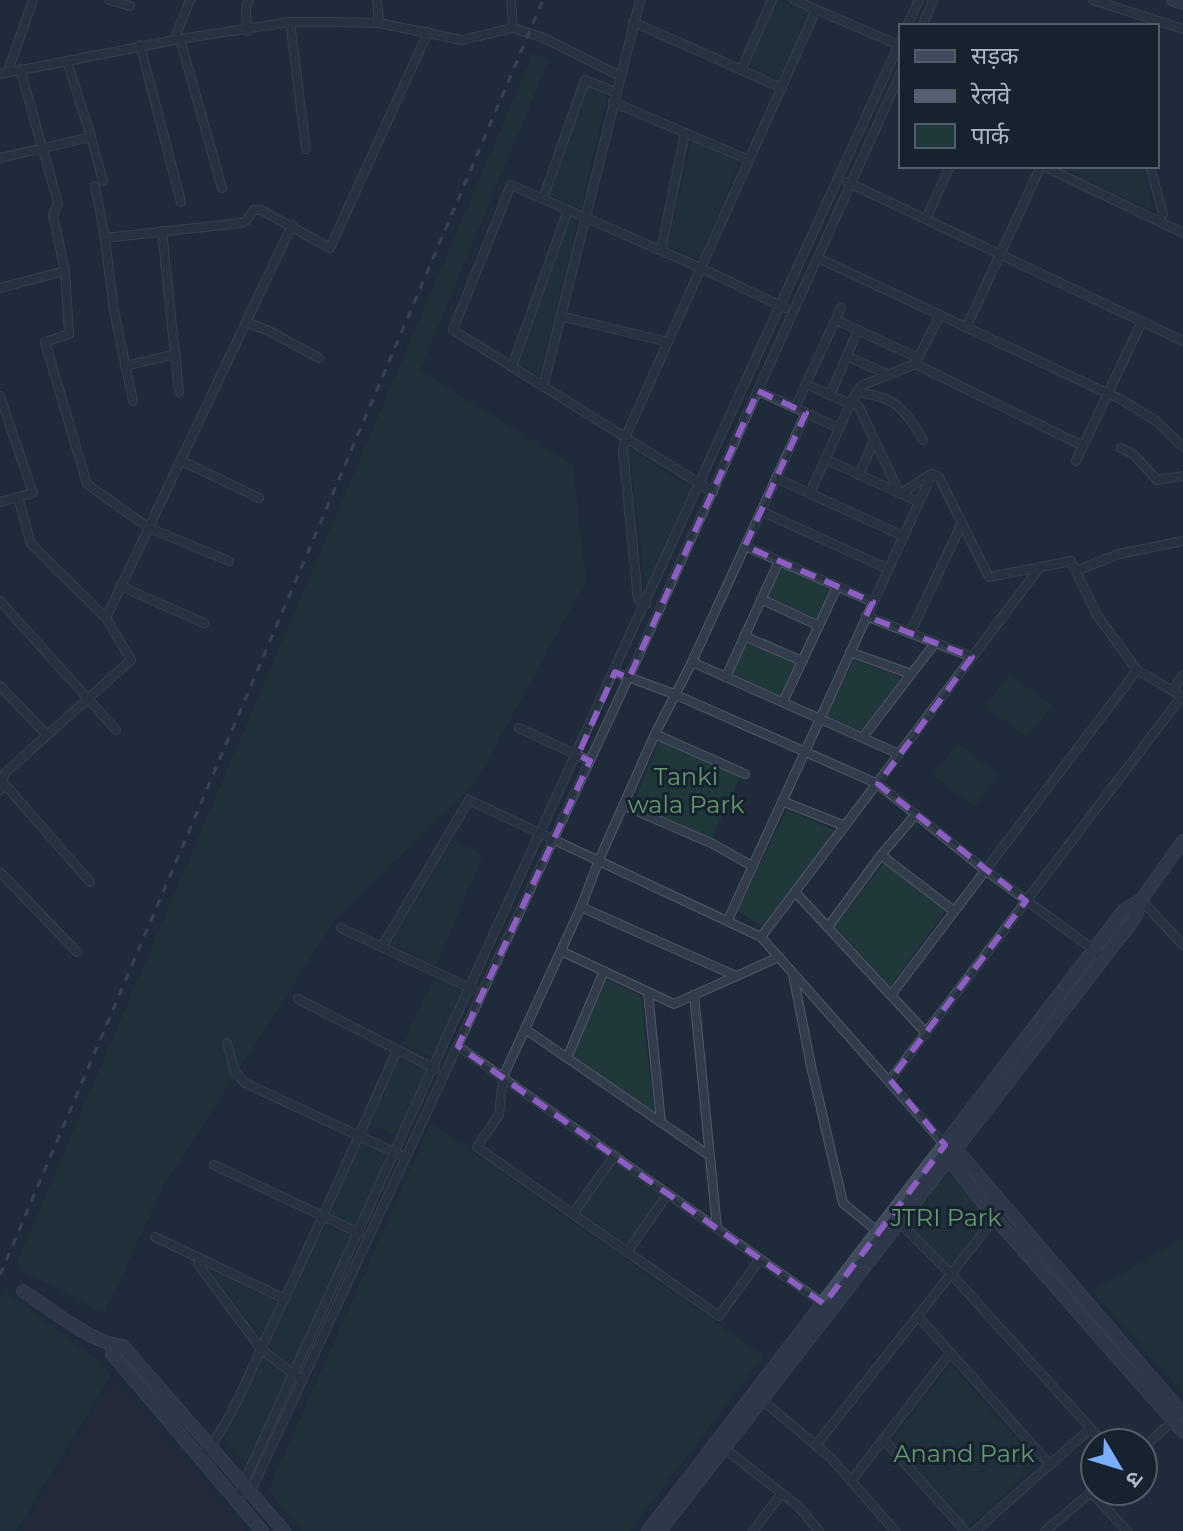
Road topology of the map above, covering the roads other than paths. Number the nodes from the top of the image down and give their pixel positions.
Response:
1 (33, 0) edge
2 (109, 0) edge
3 (190, 0) edge
4 (249, 0) edge
5 (377, 0) edge
6 (511, 0) edge
7 (640, 0) edge
8 (772, 0) edge
9 (794, 0) edge
10 (919, 0) edge
11 (933, 0) edge
12 (1093, 0) edge
13 (1173, 0) edge
14 (1183, 3) edge
15 (130, 6) dead end
16 (816, 10) junction
17 (290, 22) junction
18 (633, 22) junction
19 (379, 23) junction
20 (908, 24) edge
21 (923, 24) edge
22 (513, 28) junction
23 (1183, 29) edge
24 (247, 31) junction
25 (428, 32) junction
26 (177, 39) junction
27 (899, 42) edge
28 (899, 44) edge
29 (140, 45) junction
30 (67, 61) junction
31 (20, 69) junction
32 (741, 70) junction
33 (4, 72) edge
34 (620, 76) junction
35 (899, 76) edge
36 (782, 88) junction
37 (615, 92) junction
38 (613, 102) junction
39 (685, 133) junction
40 (91, 137) junction
41 (40, 147) junction
42 (306, 149) dead end
43 (0, 158) edge
44 (749, 160) junction
45 (949, 168) edge
46 (1041, 168) edge
47 (1046, 168) edge
48 (1151, 168) edge
49 (839, 178) junction
50 (851, 184) junction
51 (222, 188) dead end
52 (543, 199) junction
53 (181, 202) dead end
54 (568, 210) junction
55 (585, 217) junction
56 (926, 219) junction
57 (1159, 221) junction
58 (292, 225) junction
59 (162, 231) junction
60 (1183, 233) edge
61 (105, 238) junction
62 (661, 250) junction
63 (1000, 254) junction
64 (818, 258) junction
65 (701, 268) junction
66 (65, 271) junction
67 (0, 288) edge
68 (781, 306) junction
69 (841, 308) dead end
70 (794, 312) junction
71 (940, 315) junction
72 (560, 316) junction
73 (836, 320) junction
74 (1142, 321) junction
75 (246, 322) junction
76 (966, 328) junction
77 (858, 330) junction
78 (1183, 341) edge
79 (668, 342) junction
80 (176, 354) junction
81 (847, 356) junction
82 (319, 358) dead end
83 (916, 361) junction
84 (125, 366) junction
85 (512, 367) junction
86 (889, 375) junction
87 (806, 384) junction
88 (543, 387) junction
89 (758, 391) junction
90 (179, 392) dead end
91 (1108, 394) junction
92 (830, 395) junction
93 (0, 396) edge
94 (853, 399) junction
95 (133, 401) dead end
96 (795, 408) junction
97 (806, 413) junction
98 (839, 428) junction
99 (625, 438) junction
100 (874, 440) junction
101 (923, 440) dead end
102 (1083, 446) junction
103 (1183, 447) edge
104 (1121, 448) dead end
105 (825, 459) junction
106 (180, 460) junction
107 (1076, 461) dead end
108 (932, 474) junction
109 (859, 475) junction
110 (1183, 476) edge
111 (776, 478) junction
112 (700, 484) junction
113 (713, 492) junction
114 (810, 493) junction
115 (900, 494) junction
116 (18, 497) junction
117 (259, 498) dead end
118 (0, 502) edge
119 (919, 502) junction
120 (761, 511) junction
121 (962, 523) junction
122 (149, 526) junction
123 (903, 536) junction
124 (1183, 541) edge
125 (745, 546) junction
126 (229, 561) dead end
127 (779, 561) junction
128 (1040, 567) junction
129 (888, 569) junction
130 (1076, 571) junction
131 (120, 586) junction
132 (837, 587) junction
133 (761, 599) junction
134 (0, 601) edge
135 (873, 602) junction
136 (646, 604) junction
137 (866, 616) junction
138 (106, 618) junction
139 (204, 623) dead end
140 (819, 626) junction
141 (910, 633) junction
142 (744, 636) junction
143 (935, 643) junction
144 (850, 652) junction
145 (972, 657) junction
146 (802, 661) junction
147 (692, 662) junction
148 (1137, 670) junction
149 (615, 672) junction
150 (911, 674) junction
151 (1183, 675) edge
152 (726, 677) junction
153 (629, 678) junction
154 (0, 686) edge
155 (1172, 690) junction
156 (674, 694) junction
157 (1183, 696) edge
158 (87, 699) junction
159 (783, 702) junction
160 (820, 718) junction
161 (519, 728) dead end
162 (116, 730) dead end
163 (655, 734) junction
164 (47, 735) junction
165 (863, 737) junction
166 (805, 751) junction
167 (899, 754) junction
168 (578, 755) junction
169 (590, 761) junction
170 (745, 774) dead end
171 (1, 784) edge
172 (878, 784) junction
173 (782, 801) junction
174 (623, 805) junction
175 (916, 814) junction
176 (845, 826) junction
177 (542, 833) junction
178 (554, 839) junction
179 (1183, 841) edge
180 (881, 855) junction
181 (599, 860) junction
182 (752, 866) junction
183 (985, 870) junction
184 (0, 873) edge
185 (90, 882) dead end
186 (795, 892) junction
187 (1141, 900) junction
188 (1026, 901) junction
189 (581, 907) junction
190 (954, 911) junction
191 (728, 920) junction
192 (828, 927) junction
193 (341, 928) dead end
194 (761, 937) junction
195 (1183, 945) edge
196 (382, 947) junction
197 (561, 951) junction
198 (77, 952) dead end
199 (1099, 954) junction
200 (779, 957) junction
201 (604, 971) junction
202 (793, 973) junction
203 (736, 976) junction
204 (471, 988) junction
205 (648, 992) junction
206 (482, 993) junction
207 (694, 995) junction
208 (891, 995) junction
209 (298, 999) dead end
210 (525, 1029) junction
211 (926, 1033) junction
212 (227, 1043) dead end
213 (458, 1046) junction
214 (397, 1050) junction
215 (567, 1058) junction
216 (435, 1069) junction
217 (503, 1077) junction
218 (890, 1080) junction
219 (661, 1123) junction
220 (359, 1136) junction
221 (949, 1150) junction
222 (396, 1153) junction
223 (614, 1156) junction
224 (710, 1156) junction
225 (406, 1158) junction
226 (214, 1165) dead end
227 (668, 1194) junction
228 (573, 1214) junction
229 (324, 1217) junction
230 (995, 1218) junction
231 (900, 1223) junction
232 (717, 1228) junction
233 (878, 1232) junction
234 (359, 1233) junction
235 (155, 1237) dead end
236 (627, 1252) junction
237 (200, 1258) junction
238 (760, 1259) junction
239 (952, 1275) junction
240 (23, 1291) dead end
241 (285, 1299) junction
242 (824, 1304) junction
243 (918, 1316) junction
244 (113, 1345) junction
245 (261, 1349) junction
246 (950, 1353) junction
247 (294, 1376) junction
248 (303, 1382) junction
249 (762, 1400) junction
250 (1180, 1416) edge
251 (1088, 1427) edge
252 (1183, 1432) edge
253 (1159, 1434) edge
254 (1079, 1439) edge
255 (884, 1440) junction
256 (816, 1445) junction
257 (211, 1447) junction
258 (724, 1448) junction
259 (201, 1457) junction
260 (1050, 1465) junction
261 (851, 1481) junction
262 (248, 1489) junction
263 (782, 1493) junction
264 (238, 1501) junction
265 (1079, 1502) edge
266 (1107, 1507) edge
267 (262, 1531) edge
268 (284, 1531) edge
269 (648, 1531) edge
270 (660, 1531) edge
271 (753, 1531) edge
272 (819, 1531) edge
273 (895, 1531) edge
274 (965, 1531) edge
275 (975, 1531) edge
276 (1045, 1531) edge
277 (1127, 1531) edge

1 - 33 street
2 - 15 street
3 - 26 street
4 - 24 street
5 - 19 street
6 - 22 street
7 - 18 street
8 - 32 street
9 - 16 street
10 - 20 street
11 - 21 street
12 - 23 street
13 - 14 street
16 - 27 street
16 - 36 street
17 - 19 street
17 - 24 street
17 - 42 street
18 - 32 street
18 - 34 street
19 - 25 street
22 - 25 street
22 - 34 street
24 - 26 street
25 - 58 street
26 - 29 street
26 - 51 street
28 - 49 street
29 - 30 street
29 - 53 street
30 - 31 street
30 - 40 street
31 - 33 street
31 - 41 street
32 - 36 street
34 - 37 street
35 - 50 street
36 - 44 street
37 - 38 street
37 - 52 street
38 - 39 street
38 - 55 street
39 - 44 street
39 - 62 street
40 - 41 street
40 - 61 street
41 - 43 street
41 - 66 street
44 - 65 street
45 - 56 street
46 - 63 street
47 - 57 street
48 - 57 street
49 - 50 street
49 - 68 street
50 - 56 street
50 - 64 street
52 - 54 street
52 - 85 street
54 - 55 street
54 - 85 street
55 - 62 street
55 - 72 street
56 - 63 street
57 - 60 street
58 - 59 street
58 - 75 street
59 - 61 street
59 - 80 street
61 - 84 street
62 - 65 street
63 - 74 street
63 - 76 street
64 - 70 street
64 - 71 street
65 - 68 street
65 - 79 street
66 - 67 street
66 - 122 street
68 - 70 street
68 - 112 street
69 - 73 street
70 - 89 street
71 - 76 street
71 - 83 street
72 - 79 street
72 - 88 street
73 - 77 street
73 - 87 street
74 - 78 street
74 - 91 street
75 - 82 street
75 - 106 street
76 - 91 street
77 - 81 street
77 - 83 street
79 - 99 street
80 - 84 street
80 - 90 street
81 - 86 street
81 - 92 street
83 - 86 street
83 - 102 street
84 - 95 street
85 - 88 street
86 - 94 street
87 - 92 street
87 - 96 street
88 - 99 street
89 - 96 street
89 - 113 street
91 - 102 street
91 - 103 street
92 - 94 street
93 - 116 street
94 - 98 street
94 - 100 street
94 - 101 street
96 - 97 street
97 - 98 street
97 - 111 street
98 - 105 street
99 - 112 street
99 - 136 street
100 - 109 street
100 - 115 street
102 - 107 street
104 - 110 street
105 - 109 street
105 - 114 street
106 - 117 street
106 - 122 street
108 - 115 street
108 - 119 street
108 - 121 street
109 - 115 street
111 - 114 street
111 - 120 street
112 - 113 street
112 - 136 street
113 - 153 street
114 - 123 street
115 - 119 street
116 - 118 street
116 - 138 street
119 - 123 street
120 - 125 street
120 - 129 street
121 - 128 street
121 - 141 street
122 - 126 street
122 - 131 street
123 - 129 street
124 - 130 street
125 - 127 street
125 - 147 street
127 - 132 street
127 - 133 street
128 - 130 street
128 - 145 street
129 - 135 street
130 - 148 street
131 - 138 street
131 - 139 street
132 - 135 street
132 - 140 street
133 - 140 street
133 - 142 street
134 - 158 street
135 - 137 street
136 - 149 street
137 - 141 street
137 - 144 street
138 - 158 street
140 - 146 street
141 - 143 street
142 - 146 street
142 - 152 street
143 - 145 street
143 - 150 street
144 - 150 street
144 - 160 street
145 - 167 street
146 - 159 street
147 - 152 street
147 - 156 street
148 - 155 street
148 - 183 street
149 - 153 street
149 - 168 street
150 - 165 street
151 - 155 street
152 - 159 street
153 - 156 street
153 - 169 street
154 - 164 street
155 - 157 street
156 - 163 street
156 - 166 street
157 - 188 street
158 - 162 street
158 - 164 street
159 - 160 street
160 - 165 street
160 - 166 street
161 - 168 street
163 - 170 street
163 - 174 street
164 - 171 street
165 - 167 street
166 - 172 street
166 - 173 street
167 - 172 street
168 - 169 street
168 - 177 street
169 - 178 street
171 - 185 street
172 - 175 street
172 - 176 street
173 - 176 street
173 - 182 street
174 - 181 street
174 - 182 street
175 - 180 street
175 - 183 street
176 - 186 street
177 - 178 street
177 - 196 street
177 - 204 street
178 - 181 street
178 - 206 street
179 - 187 street
180 - 190 street
180 - 192 street
181 - 189 street
181 - 191 street
182 - 191 street
183 - 188 street
183 - 190 street
184 - 198 street
186 - 192 street
186 - 194 street
187 - 195 street
187 - 199 street
188 - 199 street
188 - 211 street
189 - 197 street
189 - 203 street
190 - 208 street
191 - 194 street
192 - 208 street
193 - 196 street
194 - 200 street
196 - 204 street
197 - 201 street
197 - 210 street
199 - 221 street
200 - 202 street
200 - 203 street
201 - 205 street
201 - 215 street
202 - 218 street
202 - 233 street
203 - 207 street
204 - 206 street
204 - 216 street
205 - 207 street
205 - 219 street
206 - 213 street
207 - 224 street
208 - 211 street
209 - 214 street
210 - 215 street
210 - 217 street
211 - 218 street
212 - 220 street
213 - 217 street
213 - 225 street
214 - 216 street
214 - 220 street
215 - 219 street
216 - 222 street
217 - 223 street
217 - 228 street
218 - 221 street
219 - 224 street
220 - 222 street
220 - 229 street
221 - 230 street
221 - 231 street
221 - 233 street
221 - 250 street
222 - 225 street
222 - 234 street
223 - 227 street
223 - 228 street
224 - 232 street
225 - 248 street
226 - 229 street
227 - 232 street
227 - 236 street
228 - 236 street
229 - 234 street
229 - 241 street
230 - 239 street
230 - 250 street
231 - 239 street
231 - 249 street
232 - 238 street
233 - 242 street
234 - 247 street
235 - 237 street
236 - 238 street
237 - 241 street
237 - 245 street
238 - 242 street
239 - 243 street
239 - 251 street
240 - 244 street
241 - 245 street
242 - 269 street
243 - 246 street
243 - 256 street
244 - 257 street
244 - 259 street
245 - 247 street
245 - 257 street
246 - 255 street
246 - 260 street
247 - 248 street
247 - 262 street
248 - 262 street
249 - 256 street
249 - 258 street
250 - 252 street
250 - 253 street
254 - 260 street
255 - 261 street
255 - 274 street
256 - 261 street
257 - 259 street
257 - 262 street
258 - 263 street
258 - 270 street
259 - 264 street
260 - 275 street
261 - 273 street
262 - 264 street
262 - 268 street
263 - 271 street
263 - 272 street
264 - 267 street
265 - 276 street
266 - 277 street

